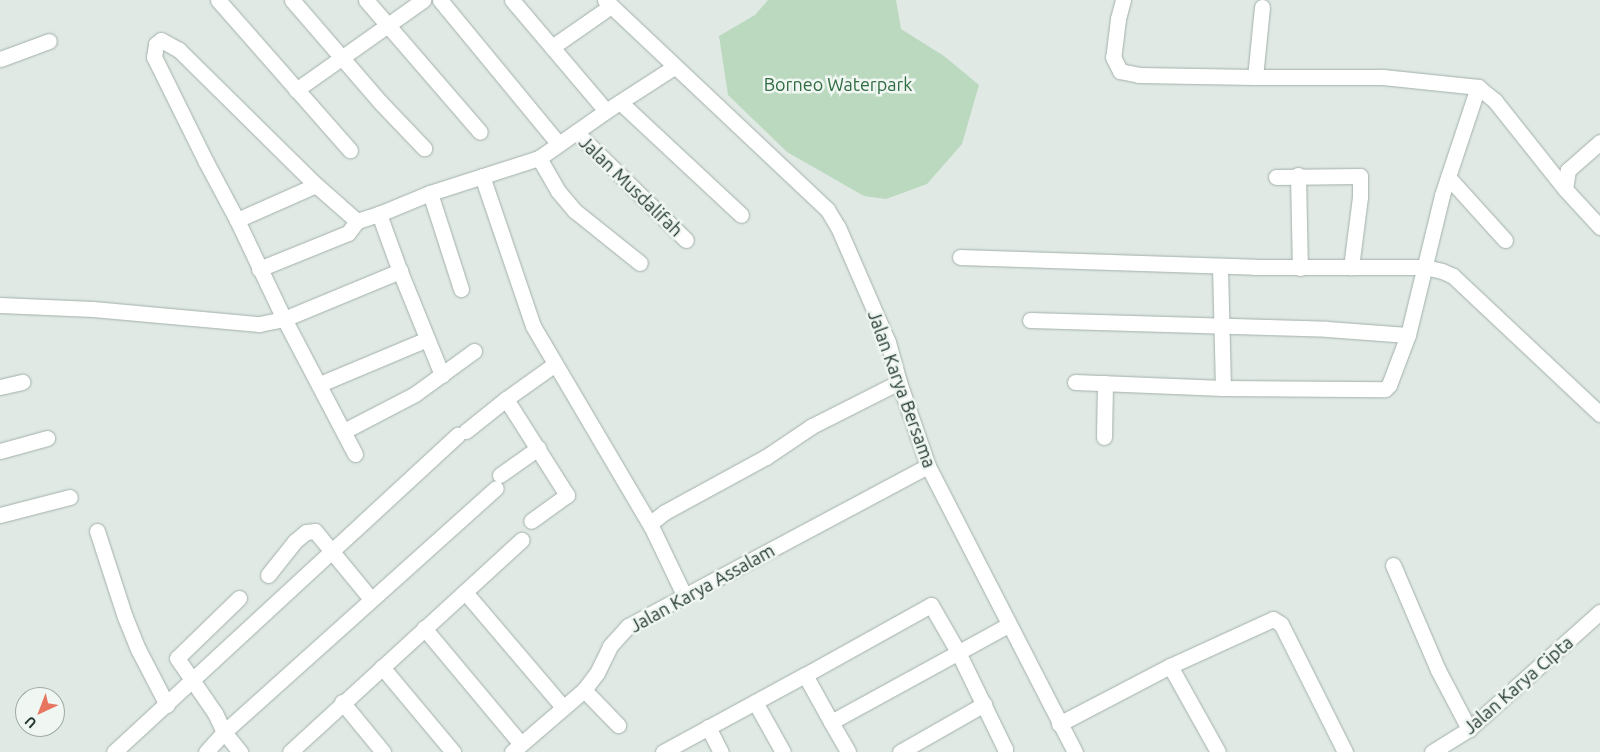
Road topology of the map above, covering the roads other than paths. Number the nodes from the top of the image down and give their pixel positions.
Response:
1 (218, 0) edge
2 (292, 0) edge
3 (366, 0) edge
4 (423, 0) edge
5 (440, 0) edge
6 (1123, 0) edge
7 (520, 3) edge
8 (608, 3) edge
9 (1262, 7) dead end
10 (388, 26) junction
11 (49, 41) dead end
12 (552, 47) junction
13 (0, 59) edge
14 (342, 59) junction
15 (674, 67) junction
16 (1255, 77) junction
17 (1478, 88) junction
18 (296, 90) junction
19 (620, 103) junction
20 (606, 111) junction
21 (480, 132) dead end
22 (576, 132) junction
23 (1600, 142) edge
24 (558, 143) junction
25 (424, 148) dead end
26 (350, 150) dead end
27 (539, 158) junction
28 (1298, 175) junction
29 (482, 176) junction
30 (1276, 177) dead end
31 (1448, 178) junction
32 (316, 185) junction
33 (1565, 189) junction
34 (430, 194) junction
35 (379, 214) junction
36 (741, 216) dead end
37 (237, 220) junction
38 (357, 221) junction
39 (1600, 227) edge
40 (686, 240) dead end
41 (1505, 240) dead end
42 (960, 257) dead end
43 (640, 264) dead end
44 (1220, 266) junction
45 (1426, 267) junction
46 (1300, 268) junction
47 (1351, 268) junction
48 (259, 269) junction
49 (400, 271) junction
50 (461, 289) dead end
51 (0, 305) edge
52 (284, 319) junction
53 (1030, 320) dead end
54 (1222, 327) junction
55 (1408, 335) junction
56 (427, 339) junction
57 (474, 351) dead end
58 (555, 364) junction
59 (442, 375) junction
60 (22, 382) dead end
61 (899, 382) junction
62 (1075, 382) dead end
63 (1105, 383) junction
64 (320, 384) junction
65 (0, 387) edge
66 (1223, 388) junction
67 (506, 400) junction
68 (1600, 414) edge
69 (344, 431) junction
70 (1104, 437) dead end
71 (47, 438) dead end
72 (538, 448) junction
73 (0, 451) edge
74 (355, 454) dead end
75 (928, 466) junction
76 (70, 497) dead end
77 (0, 515) edge
78 (531, 521) dead end
79 (651, 526) junction
80 (97, 531) dead end
81 (521, 540) dead end
82 (333, 551) junction
83 (1393, 565) dead end
84 (268, 575) dead end
85 (465, 592) junction
86 (684, 595) junction
87 (239, 598) dead end
88 (371, 599) junction
89 (1600, 612) edge
90 (1008, 625) junction
91 (424, 628) junction
92 (958, 652) junction
93 (1170, 666) junction
94 (382, 667) junction
95 (805, 675) junction
96 (192, 682) junction
97 (584, 690) junction
98 (342, 702) junction
99 (755, 702) junction
100 (984, 704) junction
101 (167, 705) junction
102 (564, 707) junction
103 (831, 722) junction
104 (1059, 724) junction
105 (618, 725) dead end
106 (708, 727) junction
107 (1469, 729) junction
108 (224, 732) junction
109 (1456, 746) edge
110 (306, 747) edge
111 (517, 748) edge
112 (114, 752) edge
113 (206, 752) edge
114 (240, 752) edge
115 (290, 752) edge
116 (383, 752) edge
117 (453, 752) edge
118 (663, 752) edge
119 (721, 752) edge
120 (783, 752) edge
121 (848, 752) edge
122 (900, 752) edge
123 (1005, 752) edge
124 (1075, 752) edge
125 (1218, 752) edge
126 (1345, 752) edge
127 (1432, 752) edge

1 - 18 street
2 - 14 street
3 - 10 street
4 - 10 street
5 - 24 street
6 - 16 street
7 - 12 street
8 - 12 street
8 - 15 street, Jalan Karya Bersama
9 - 16 street
10 - 14 street
10 - 21 street
11 - 13 street
12 - 20 street
14 - 18 street
14 - 25 street
15 - 19 street
15 - 61 street, Jalan Karya Bersama
16 - 17 street
17 - 31 street
17 - 33 street
18 - 26 street
19 - 20 street
19 - 36 street
20 - 22 street
22 - 24 street
22 - 40 street, Jalan Musdalifah
23 - 33 street
24 - 27 street
27 - 29 street
27 - 43 street
28 - 30 street
28 - 46 street
28 - 47 street
29 - 34 street
29 - 58 street
31 - 41 street
31 - 45 street
32 - 37 street
32 - 37 street
32 - 38 street
33 - 39 street
34 - 35 street
34 - 50 street
35 - 38 street
35 - 49 street
37 - 48 street
38 - 48 street
42 - 44 street
44 - 46 street
44 - 54 street
45 - 47 street
45 - 55 street
45 - 68 street
46 - 47 street
48 - 52 street
49 - 52 street
49 - 56 street
51 - 52 street
52 - 64 street
53 - 54 street
54 - 55 street
54 - 66 street
55 - 66 street
56 - 59 street
56 - 64 street
57 - 59 street
58 - 67 street
58 - 79 street
59 - 69 street
60 - 65 street
61 - 75 street, Jalan Karya Bersama
61 - 79 street
62 - 63 street
63 - 66 street
63 - 70 street
64 - 69 street
67 - 72 street
67 - 82 street
69 - 74 street
71 - 73 street
72 - 78 street
72 - 88 street
75 - 86 street, Jalan Karya Assalam
75 - 90 street, Jalan Karya Bersama
76 - 77 street
79 - 86 street
80 - 101 street
81 - 85 street
82 - 84 street
82 - 88 street
82 - 96 street
83 - 107 street
85 - 91 street
85 - 102 street
86 - 97 street, Jalan Karya Assalam
87 - 96 street
88 - 108 street
89 - 107 street, Jalan Karya Cipta
90 - 92 street
90 - 104 street, Jalan Karya Bersama
91 - 94 street
91 - 111 street
92 - 95 street
92 - 100 street
92 - 103 street
93 - 104 street
93 - 125 street
93 - 126 street
94 - 98 street
94 - 117 street
95 - 99 street
95 - 103 street
96 - 101 street
96 - 108 street
97 - 102 street, Jalan Karya Assalam
97 - 105 street
98 - 110 street
98 - 116 street
99 - 106 street
99 - 120 street
100 - 122 street
100 - 123 street
101 - 112 street
102 - 111 street, Jalan Karya Assalam
103 - 121 street
104 - 124 street, Jalan Karya Bersama
106 - 118 street
106 - 119 street
107 - 109 street, Jalan Karya Cipta
108 - 113 street
108 - 114 street
109 - 127 street, Jalan Karya Cipta
110 - 115 street

